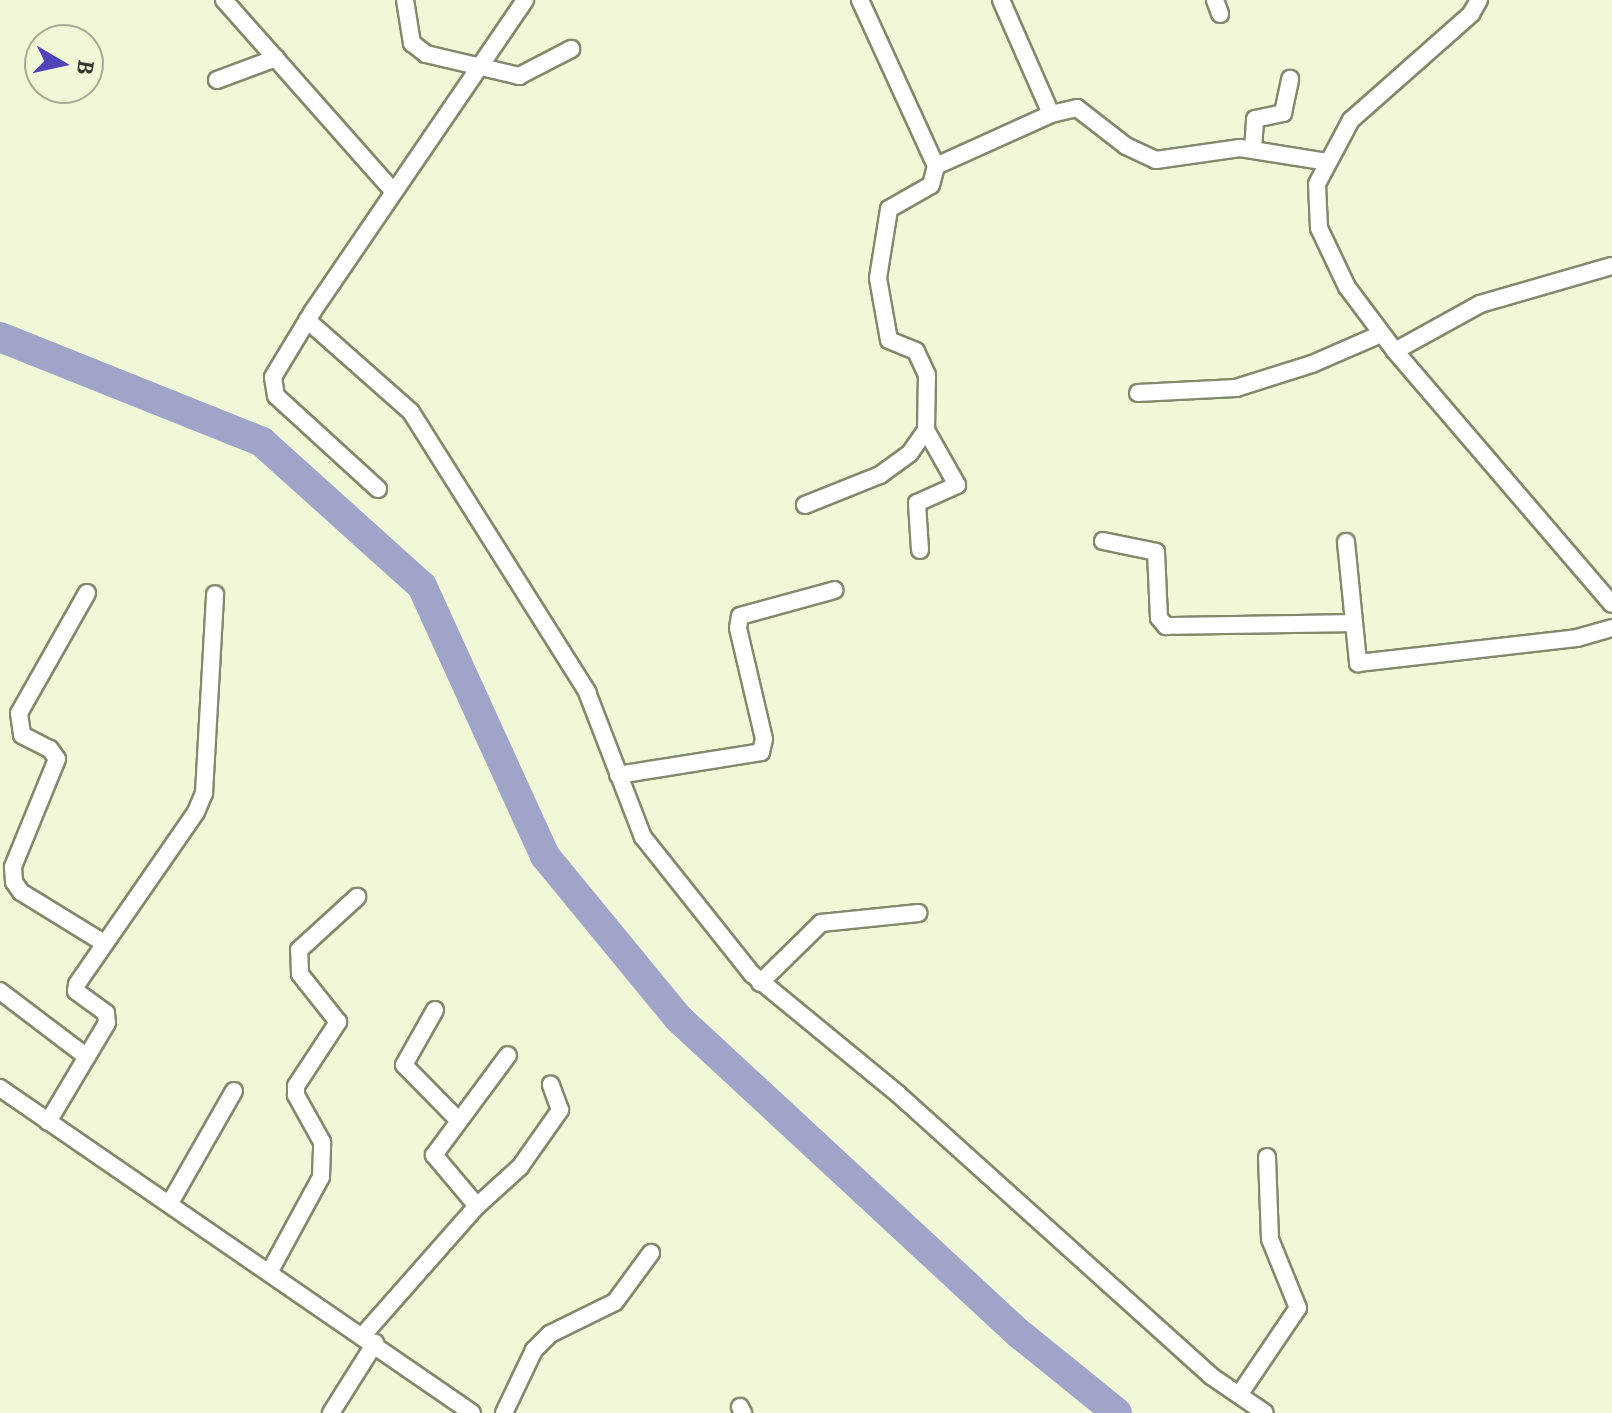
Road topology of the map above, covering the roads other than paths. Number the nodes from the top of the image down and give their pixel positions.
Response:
1 (224, 0) edge
2 (405, 0) edge
3 (525, 0) edge
4 (860, 0) edge
5 (1001, 0) edge
6 (1479, 0) edge
7 (571, 49) dead end
8 (276, 58) junction
9 (478, 67) junction
10 (1290, 79) dead end
11 (217, 80) dead end
12 (1051, 114) junction
13 (1253, 149) junction
14 (1327, 162) junction
15 (936, 166) junction
16 (394, 192) junction
17 (1612, 266) edge
18 (307, 320) junction
19 (1381, 334) junction
20 (1398, 350) junction
21 (1138, 393) dead end
22 (926, 430) junction
23 (378, 489) dead end
24 (805, 505) dead end
25 (1103, 541) dead end
26 (1346, 542) dead end
27 (920, 550) dead end
28 (835, 590) dead end
29 (87, 593) dead end
30 (215, 594) dead end
31 (1612, 604) edge
32 (1350, 623) junction
33 (1612, 628) edge
34 (618, 775) junction
35 (357, 897) dead end
36 (918, 913) dead end
37 (104, 943) junction
38 (760, 983) junction
39 (0, 991) edge
40 (435, 1010) dead end
41 (508, 1055) dead end
42 (87, 1057) junction
43 (551, 1085) dead end
44 (0, 1088) edge
45 (234, 1091) dead end
46 (457, 1119) junction
47 (48, 1122) junction
48 (1267, 1157) dead end
49 (170, 1203) junction
50 (477, 1206) junction
51 (651, 1253) dead end
52 (270, 1271) junction
53 (370, 1339) junction
54 (1239, 1395) junction
55 (331, 1413) edge
56 (472, 1413) edge
57 (504, 1413) edge
58 (1265, 1413) edge

1 - 8 street
2 - 9 street
3 - 9 street
4 - 15 street
5 - 12 street
6 - 14 street
7 - 9 street
8 - 11 street
8 - 16 street
9 - 16 street
10 - 13 street
12 - 13 street
12 - 15 street
13 - 14 street
14 - 19 street
15 - 22 street
16 - 18 street
17 - 20 street
18 - 23 street
18 - 34 street
19 - 20 street
19 - 21 street
20 - 31 street
22 - 24 street
22 - 27 street
25 - 32 street
26 - 32 street
28 - 34 street
29 - 37 street
30 - 37 street
32 - 33 street
34 - 38 street
35 - 52 street
36 - 38 street
37 - 42 street
38 - 54 street
39 - 42 street
40 - 46 street
41 - 46 street
42 - 47 street
43 - 50 street
44 - 47 street
45 - 49 street
46 - 50 street
47 - 49 street
48 - 54 street
49 - 52 street
50 - 53 street
51 - 57 street
52 - 53 street
53 - 55 street
53 - 56 street
54 - 58 street

